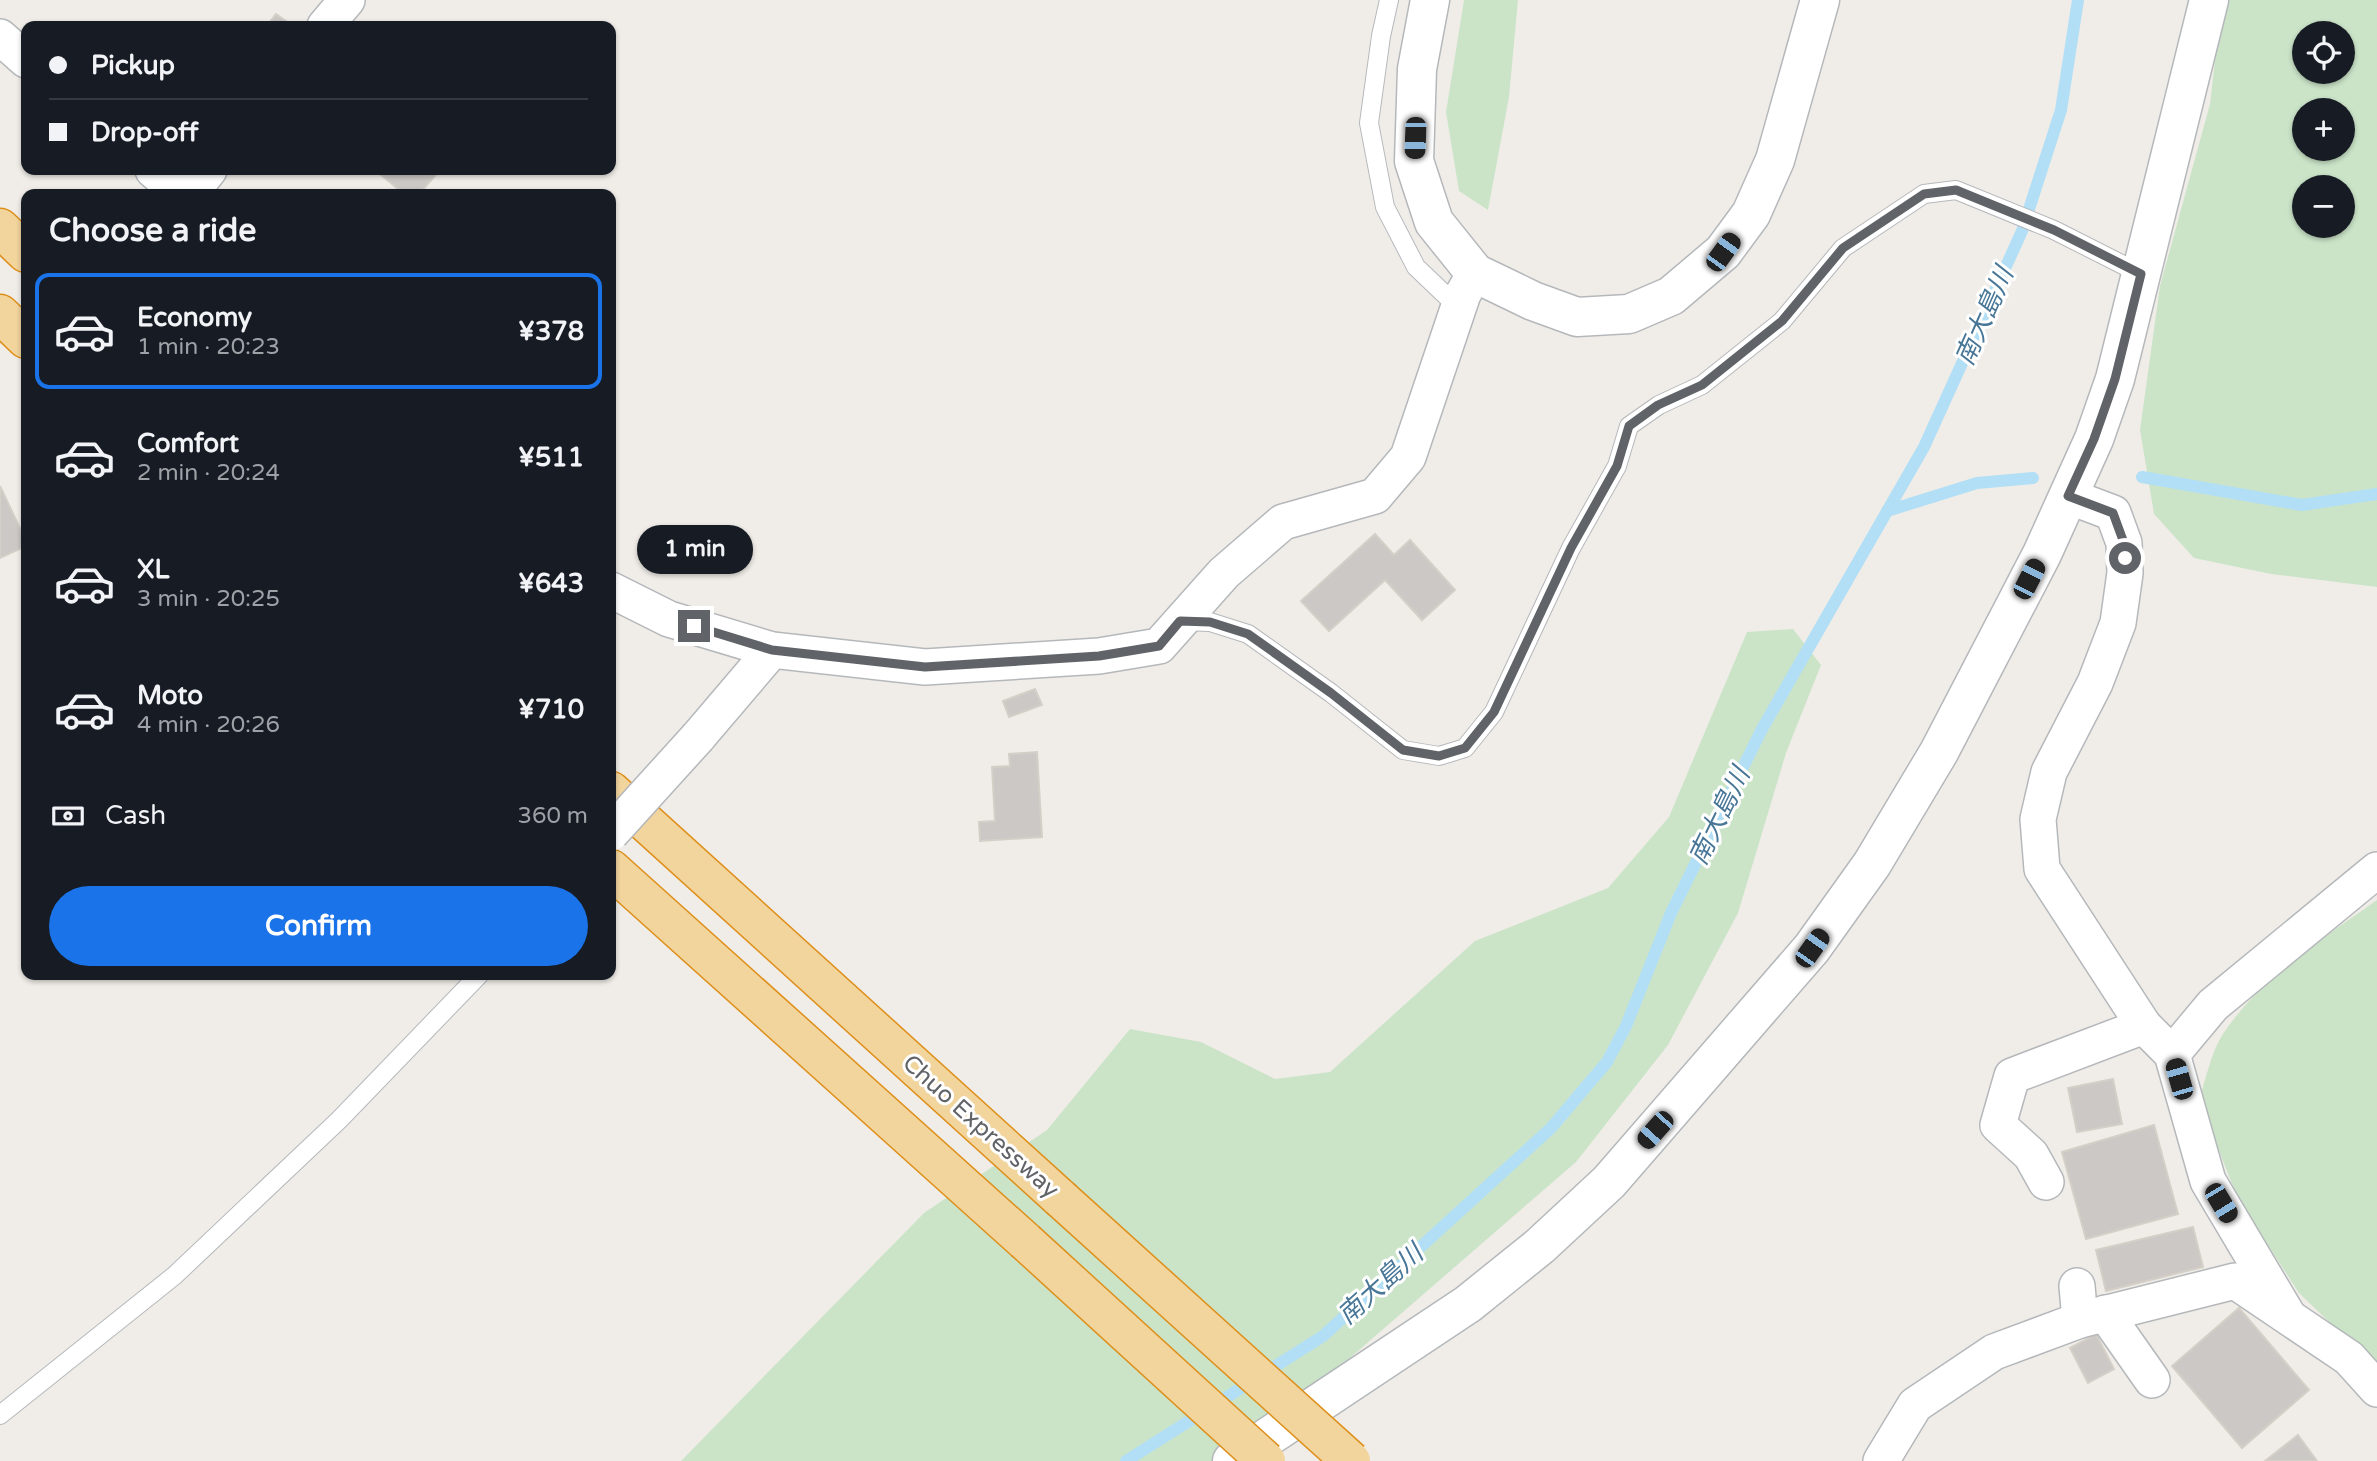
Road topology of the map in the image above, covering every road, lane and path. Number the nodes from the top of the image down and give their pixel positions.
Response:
1 (346, 0) edge
2 (1389, 0) edge
3 (1430, 0) edge
4 (1820, 0) edge
5 (2209, 0) edge
6 (329, 21) edge
7 (0, 37) edge
8 (21, 56) edge
9 (159, 175) edge
10 (205, 175) edge
11 (175, 189) edge
12 (194, 189) edge
13 (0, 228) edge
14 (21, 248) edge
15 (1475, 273) junction
16 (2141, 274) junction
17 (1458, 307) junction
18 (0, 314) edge
19 (21, 334) edge
20 (2068, 496) junction
21 (616, 592) edge
22 (1180, 621) junction
23 (772, 650) junction
24 (616, 796) edge
25 (616, 828) edge
26 (2377, 870) edge
27 (616, 873) edge
28 (474, 980) edge
29 (2144, 1026) junction
30 (2172, 1054) junction
31 (2046, 1182) dead end
32 (2087, 1306) junction
33 (2287, 1314) junction
34 (2152, 1380) dead end
35 (2377, 1389) edge
36 (0, 1415) edge
37 (1233, 1461) edge
38 (1266, 1461) edge
39 (1351, 1461) edge
40 (1881, 1461) edge

1 - 6 street
2 - 17 lane
3 - 15 street
4 - 15 street
5 - 16 street
7 - 8 street
9 - 11 street
10 - 12 street
13 - 14 highway
15 - 17 street
16 - 20 street
16 - 22 lane
17 - 22 street
18 - 19 highway
20 - 29 street
20 - 37 street
21 - 23 street
22 - 23 street
23 - 25 street, bridge
24 - 39 highway, Chuo Expressway, bridge
26 - 30 street
27 - 38 highway, bridge
28 - 36 lane
29 - 30 street
29 - 31 street
30 - 33 street
32 - 33 street
32 - 34 street
32 - 40 street
33 - 35 street

